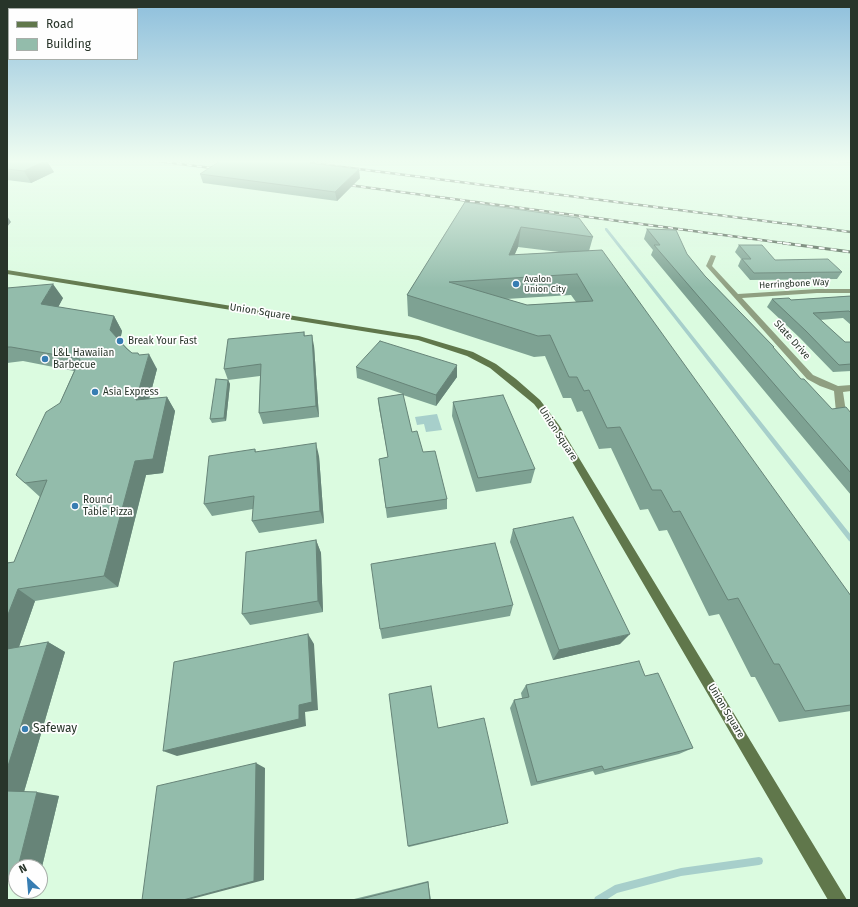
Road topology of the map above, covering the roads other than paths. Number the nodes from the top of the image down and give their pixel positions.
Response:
1 (713, 256) dead end
2 (7, 272) edge
3 (851, 291) edge
4 (737, 296) junction
5 (851, 388) edge
6 (838, 390) junction
7 (851, 427) edge
8 (838, 900) edge

1 - 4 street, Slate Drive
2 - 8 street, Union Square
3 - 4 street, Herringbone Way
4 - 6 street, Slate Drive
5 - 6 street
6 - 7 street

